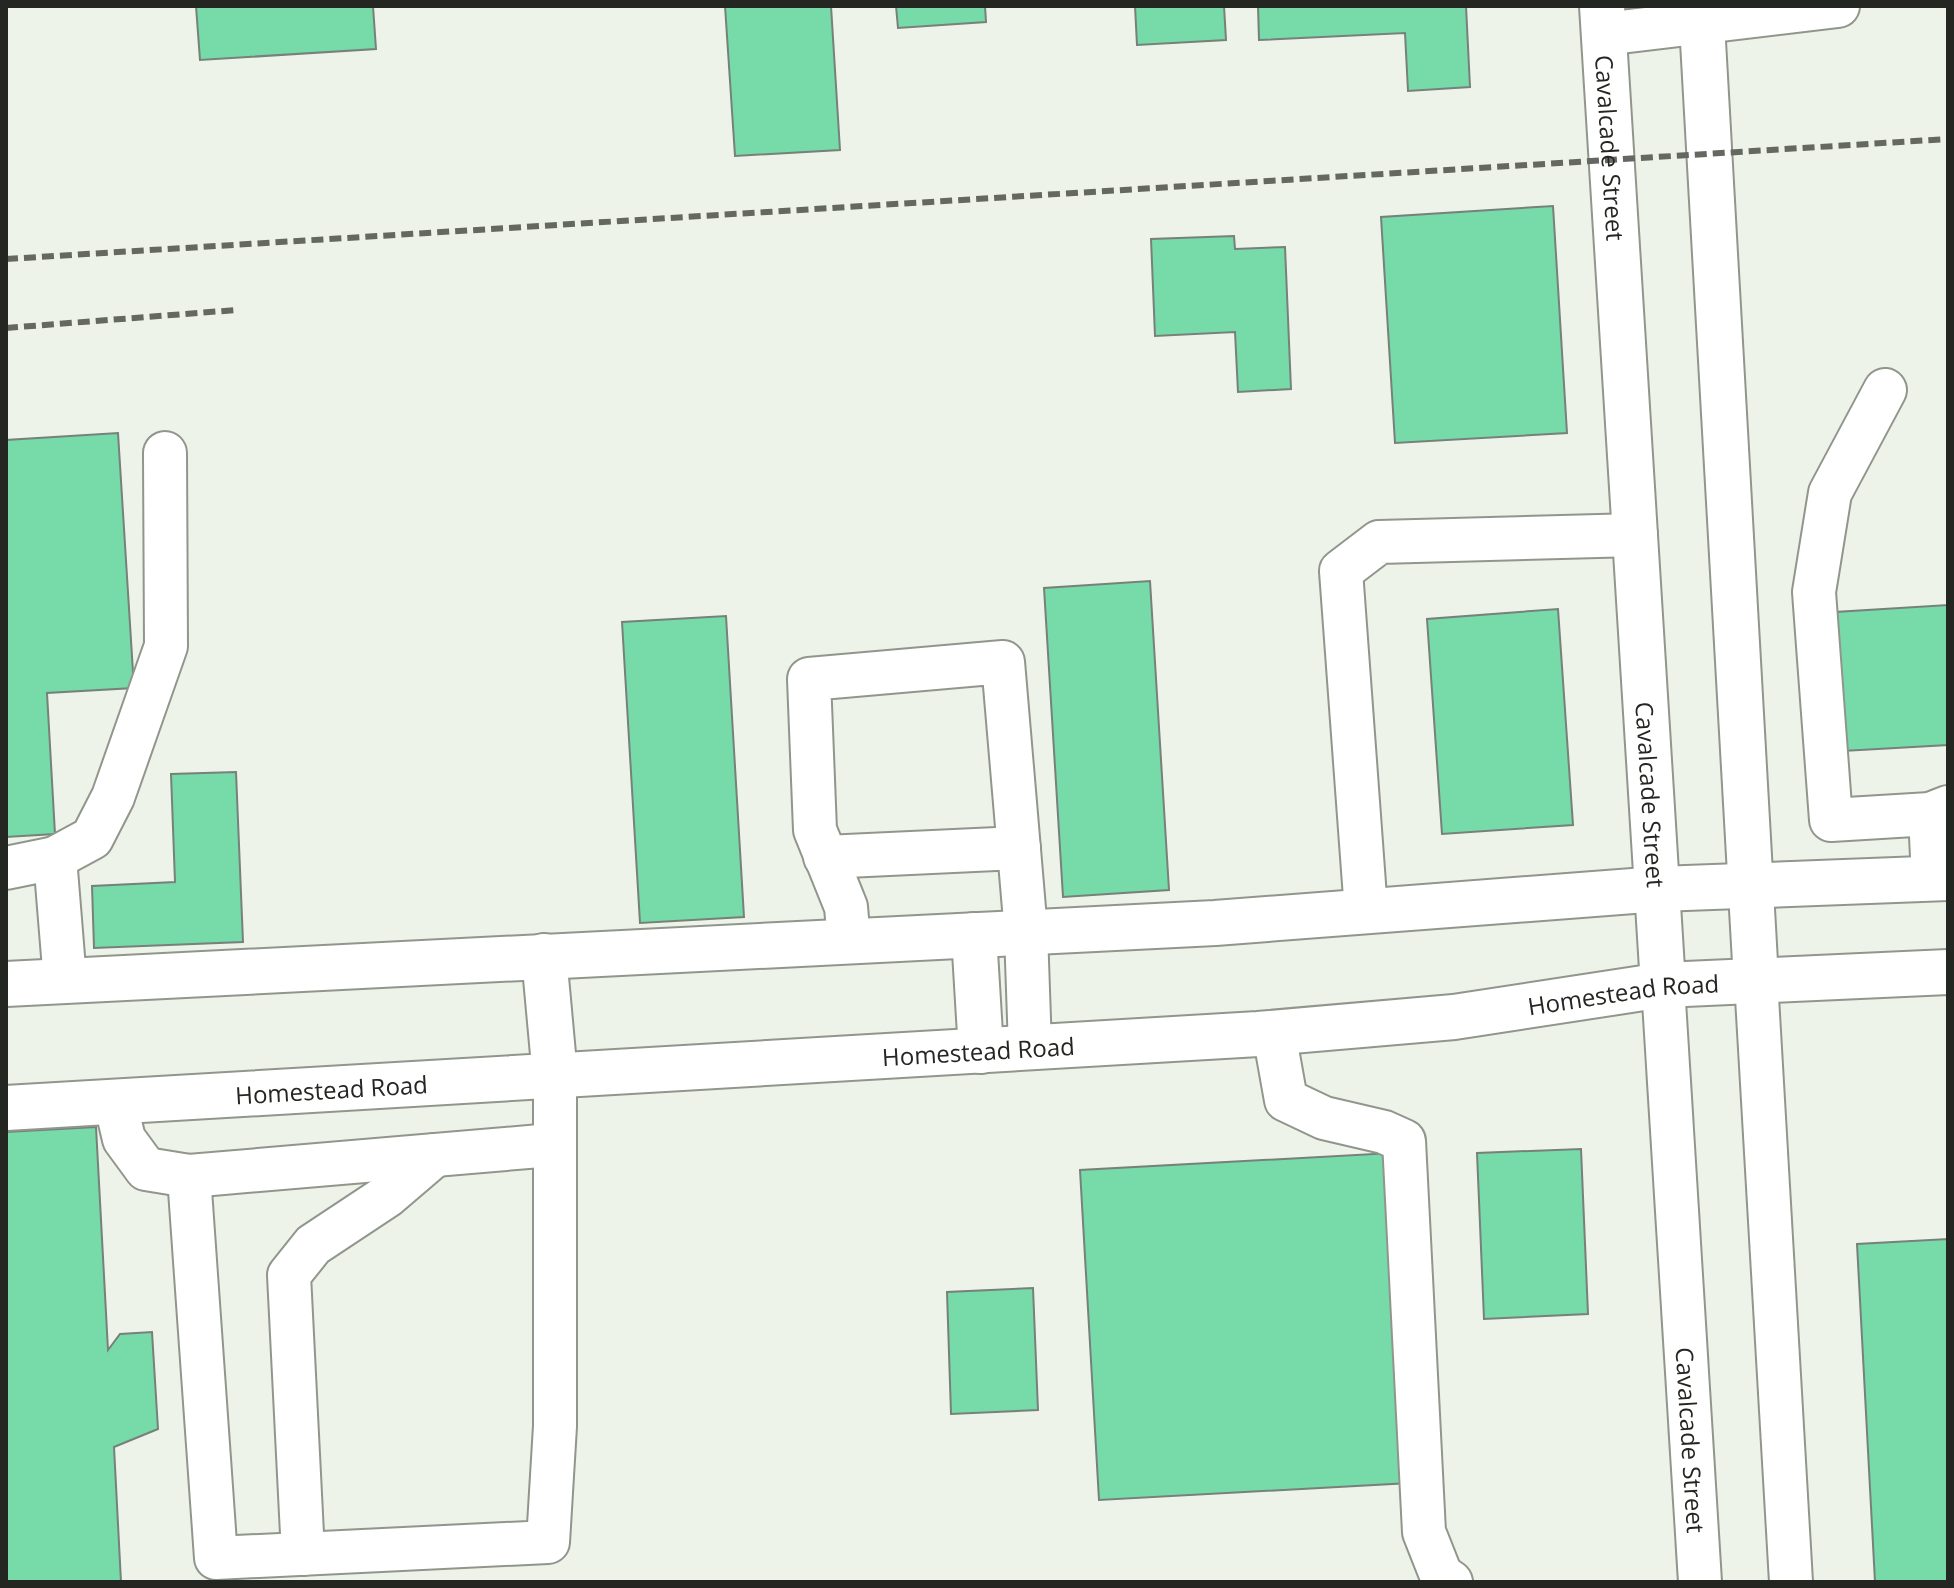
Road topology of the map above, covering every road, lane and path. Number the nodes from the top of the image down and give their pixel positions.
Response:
1 (1838, 6) edge
2 (1702, 15) edge
3 (1603, 20) edge
4 (1885, 390) dead end
5 (165, 453) dead end
6 (1636, 535) junction
7 (1939, 810) edge
8 (1019, 848) junction
9 (825, 857) junction
10 (55, 858) junction
11 (6, 868) edge
12 (1940, 878) edge
13 (1749, 887) junction
14 (1659, 889) junction
15 (1366, 911) junction
16 (1026, 932) junction
17 (974, 935) junction
18 (849, 941) junction
19 (544, 956) junction
20 (1948, 972) edge
21 (1756, 980) junction
22 (65, 981) junction
23 (6, 984) edge
24 (1663, 985) junction
25 (1274, 1033) junction
26 (1030, 1048) junction
27 (981, 1051) junction
28 (555, 1076) junction
29 (115, 1101) junction
30 (6, 1108) edge
31 (552, 1145) junction
32 (435, 1155) junction
33 (189, 1176) junction
34 (303, 1554) junction
35 (1451, 1582) edge
36 (1700, 1582) edge
37 (1791, 1582) edge

1 - 2 street
2 - 3 street
2 - 13 main road
3 - 6 main road, Cavalcade Street
4 - 7 street
5 - 10 street
6 - 14 main road, Cavalcade Street
6 - 15 street
7 - 12 street
8 - 9 street
8 - 9 street
8 - 16 street
9 - 18 street
10 - 11 street
10 - 22 street
12 - 13 main road
13 - 14 main road
13 - 21 main road
14 - 15 main road
14 - 24 main road, Cavalcade Street
15 - 16 main road
16 - 17 main road
16 - 26 street
17 - 18 main road
17 - 27 main road
18 - 19 main road
19 - 22 main road
19 - 28 main road
20 - 21 main road, Homestead Road
21 - 24 main road, Homestead Road
21 - 37 street
22 - 23 main road
24 - 25 main road, Homestead Road
24 - 36 street, Cavalcade Street
25 - 26 main road, Homestead Road
25 - 35 street
26 - 27 main road, Homestead Road
27 - 28 main road, Homestead Road
28 - 29 main road, Homestead Road
28 - 31 street
29 - 30 main road, Homestead Road
29 - 33 street
31 - 32 street
31 - 34 street
32 - 33 street
32 - 34 street
33 - 34 street

